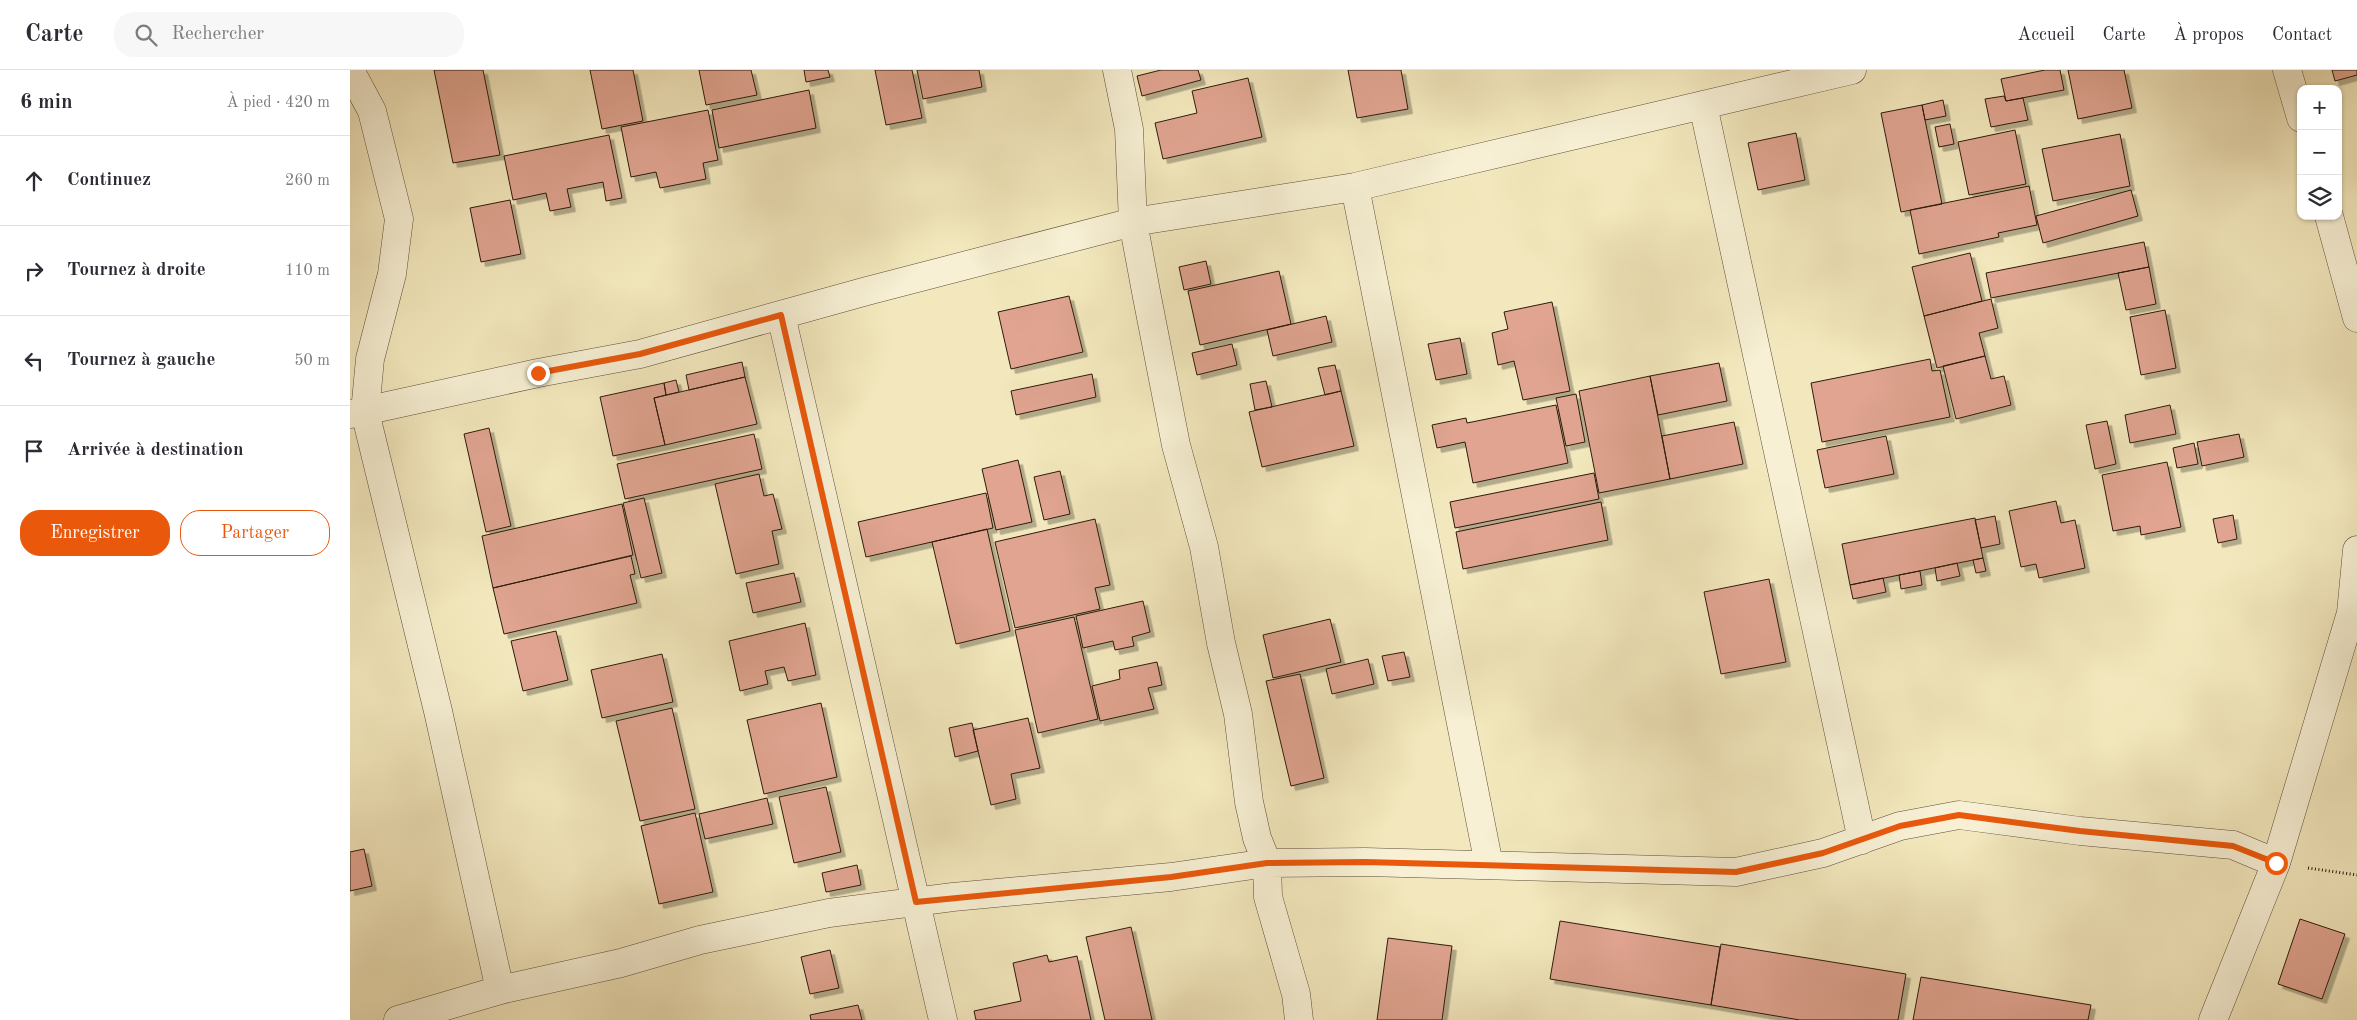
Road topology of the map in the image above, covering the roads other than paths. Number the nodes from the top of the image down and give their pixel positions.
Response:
1 (350, 70) edge
2 (1116, 70) edge
3 (1852, 70) edge
4 (2287, 70) edge
5 (2297, 104) edge
6 (1703, 105) junction
7 (1356, 187) junction
8 (2330, 220) edge
9 (1133, 222) junction
10 (781, 315) junction
11 (2357, 318) edge
12 (358, 413) edge
13 (2357, 550) edge
14 (1862, 840) junction
15 (1267, 863) junction
16 (2276, 863) junction
17 (1489, 865) junction
18 (916, 902) junction
19 (500, 990) junction
20 (398, 1020) edge
21 (943, 1020) edge
22 (1299, 1020) edge
23 (2213, 1020) edge

1 - 12 street
2 - 9 street
3 - 6 street
4 - 5 street
6 - 7 street
6 - 14 street
7 - 9 street
7 - 17 street
8 - 11 street
9 - 10 street
9 - 15 street
10 - 12 street
10 - 18 street
12 - 19 street
13 - 16 street
14 - 16 street
14 - 17 street
15 - 17 street
15 - 18 street
15 - 22 street
16 - 23 street
18 - 19 street
18 - 21 street
19 - 20 street

